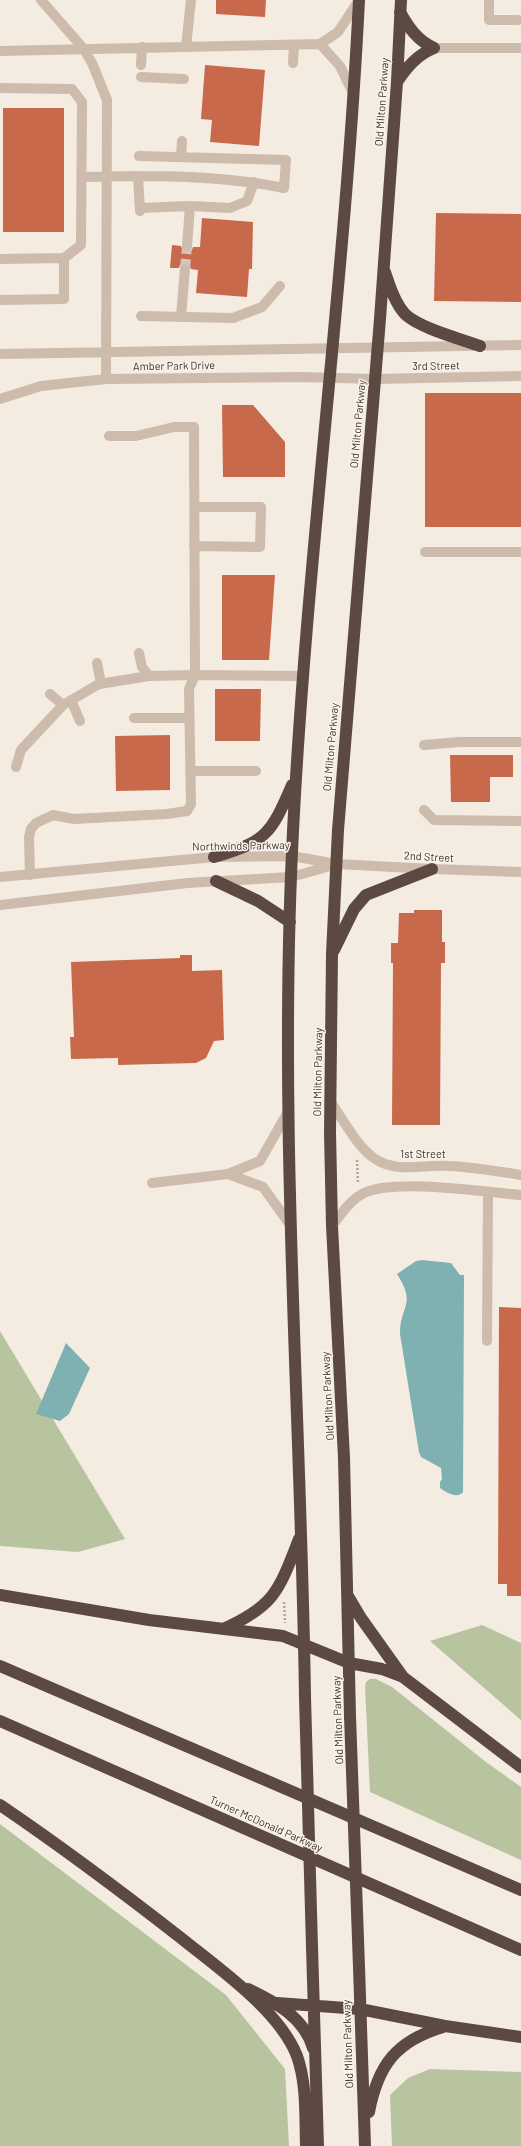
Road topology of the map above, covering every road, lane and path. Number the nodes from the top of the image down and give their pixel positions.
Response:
1 (41, 0) edge
2 (191, 0) edge
3 (359, 0) edge
4 (401, 0) edge
5 (489, 0) edge
6 (400, 12) junction
7 (518, 20) dead end
8 (320, 44) junction
9 (294, 45) junction
10 (142, 46) junction
11 (186, 47) junction
12 (83, 48) junction
13 (434, 48) junction
14 (521, 48) edge
15 (0, 51) edge
16 (293, 64) dead end
17 (142, 65) dead end
18 (141, 77) dead end
19 (184, 79) dead end
20 (397, 82) junction
21 (0, 88) edge
22 (354, 94) junction
23 (182, 141) dead end
24 (139, 156) dead end
25 (181, 157) junction
26 (107, 176) junction
27 (138, 176) junction
28 (82, 177) junction
29 (254, 182) junction
30 (190, 206) junction
31 (187, 246) tunnel mouth
32 (64, 258) junction
33 (0, 259) edge
34 (383, 266) junction
35 (185, 269) tunnel mouth
36 (280, 286) dead end
37 (0, 300) edge
38 (141, 316) dead end
39 (181, 317) junction
40 (521, 345) edge
41 (480, 346) junction
42 (333, 348) junction
43 (352, 348) joint
44 (377, 348) junction
45 (106, 352) junction
46 (0, 354) edge
47 (521, 376) edge
48 (330, 377) junction
49 (351, 378) joint
50 (106, 379) junction
51 (375, 379) junction
52 (0, 400) edge
53 (109, 436) dead end
54 (194, 507) junction
55 (194, 546) junction
56 (425, 552) dead end
57 (521, 552) edge
58 (139, 653) dead end
59 (97, 663) dead end
60 (195, 675) junction
61 (149, 676) junction
62 (302, 676) junction
63 (101, 684) junction
64 (50, 694) dead end
65 (67, 702) junction
66 (134, 718) dead end
67 (189, 718) junction
68 (80, 721) dead end
69 (521, 742) edge
70 (424, 745) dead end
71 (16, 767) dead end
72 (190, 771) junction
73 (256, 771) dead end
74 (296, 776) junction
75 (424, 810) dead end
76 (521, 821) edge
77 (292, 856) junction
78 (214, 857) junction
79 (336, 864) junction
80 (432, 870) junction
81 (521, 872) edge
82 (30, 875) junction
83 (0, 877) edge
84 (291, 877) junction
85 (216, 881) junction
86 (0, 905) edge
87 (290, 922) junction
88 (332, 954) junction
89 (330, 1101) junction
90 (289, 1109) junction
91 (357, 1157) dead end
92 (228, 1174) junction
93 (521, 1175) edge
94 (152, 1183) dead end
95 (358, 1184) dead end
96 (488, 1192) junction
97 (521, 1196) edge
98 (291, 1226) junction
99 (332, 1226) junction
100 (487, 1341) dead end
101 (301, 1534) junction
102 (284, 1594) dead end
103 (0, 1595) edge
104 (347, 1595) junction
105 (285, 1625) dead end
106 (222, 1630) junction
107 (304, 1644) junction
108 (349, 1663) junction
109 (0, 1666) edge
110 (403, 1677) junction
111 (0, 1721) edge
112 (521, 1767) edge
113 (0, 1805) edge
114 (521, 1890) edge
115 (521, 1950) edge
116 (241, 1986) junction
117 (276, 2003) junction
118 (314, 2004) junction
119 (360, 2009) junction
120 (445, 2026) junction
121 (521, 2037) edge
122 (315, 2057) junction
123 (365, 2131) junction
124 (306, 2146) edge
125 (318, 2146) edge
126 (365, 2146) edge

1 - 12 street
2 - 11 street
3 - 8 street
3 - 22 highway
4 - 6 highway, Old Milton Parkway
5 - 7 street
6 - 13 highway
6 - 20 highway, Old Milton Parkway
8 - 9 street
8 - 22 street
9 - 11 street
9 - 16 street
10 - 11 street
10 - 12 street
10 - 17 street
12 - 15 street
12 - 26 street
13 - 14 street
13 - 20 highway
18 - 19 street
20 - 34 highway, Old Milton Parkway
21 - 28 street
22 - 42 highway
23 - 25 street
24 - 25 street
25 - 29 street
26 - 27 street
26 - 28 street
26 - 45 street
27 - 29 street
27 - 30 street
28 - 32 street
29 - 30 street
30 - 31 street
32 - 33 street
32 - 37 street
34 - 41 highway
34 - 44 highway, Old Milton Parkway
35 - 39 street
36 - 39 street
38 - 39 street
40 - 41 street, 3rd Street
41 - 44 street, 3rd Street
42 - 43 street, Amber Park Drive
42 - 45 street, Amber Park Drive
42 - 48 highway
43 - 44 street, 3rd Street
44 - 51 highway, Old Milton Parkway
45 - 46 street, Amber Park Drive
45 - 50 street
47 - 51 street, 3rd Street
48 - 49 street, Amber Park Drive
48 - 50 street, Amber Park Drive
48 - 62 highway
49 - 51 street, 3rd Street
50 - 52 street, Amber Park Drive
51 - 79 highway, Old Milton Parkway
53 - 54 street
54 - 55 street
54 - 55 street
55 - 60 street
56 - 57 street
58 - 61 street
59 - 63 street
60 - 61 street
60 - 62 street
60 - 67 street
61 - 63 street
62 - 74 highway
63 - 65 street
64 - 65 street
65 - 68 street
65 - 71 street
66 - 67 street
67 - 72 street
69 - 70 street
72 - 73 street
72 - 82 street
74 - 77 highway
74 - 78 highway
75 - 76 street
77 - 78 street, Northwinds Parkway
77 - 79 street, Northwinds Parkway
77 - 84 highway
78 - 82 street, Northwinds Parkway
79 - 80 street, 2nd Street
79 - 84 street
79 - 88 highway, Old Milton Parkway
80 - 81 street, 2nd Street
80 - 88 highway
82 - 83 street, Northwinds Parkway
84 - 85 street
84 - 87 highway
85 - 86 street
85 - 87 highway
87 - 90 highway
88 - 89 highway, Old Milton Parkway
89 - 93 street, 1st Street
89 - 99 highway, Old Milton Parkway
90 - 92 street
90 - 98 highway
91 - 95 path
92 - 94 street
92 - 98 street
96 - 97 street
96 - 99 street
96 - 100 street
98 - 101 highway
99 - 104 highway, Old Milton Parkway
101 - 106 highway
101 - 107 highway
102 - 105 path
103 - 106 highway
104 - 108 highway, Old Milton Parkway
104 - 110 highway
106 - 107 highway
107 - 108 highway
107 - 118 highway, bridge
108 - 110 highway
108 - 119 highway, Old Milton Parkway, bridge
109 - 114 highway
110 - 112 highway
111 - 115 highway, Turner McDonald Parkway
113 - 116 highway
116 - 117 highway
116 - 124 highway
117 - 118 highway
117 - 122 highway
118 - 119 highway
118 - 122 highway
119 - 120 highway
119 - 123 highway, Old Milton Parkway
120 - 121 highway
120 - 123 highway
122 - 125 highway
123 - 126 highway, Old Milton Parkway

